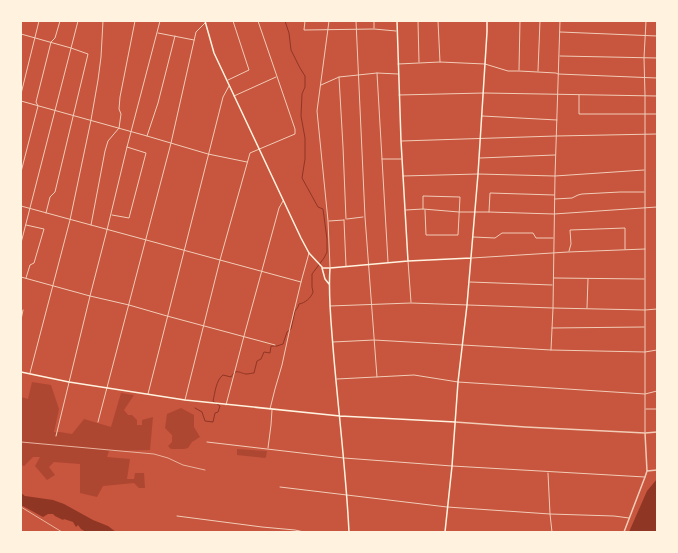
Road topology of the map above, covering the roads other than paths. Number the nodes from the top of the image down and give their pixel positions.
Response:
1 (39, 21) edge
2 (60, 21) edge
3 (78, 21) edge
4 (102, 21) edge
5 (135, 21) edge
6 (160, 21) edge
7 (233, 21) edge
8 (258, 21) edge
9 (305, 21) edge
10 (329, 21) edge
11 (356, 21) edge
12 (374, 21) edge
13 (397, 21) edge
14 (418, 21) edge
15 (438, 21) edge
16 (487, 21) edge
17 (520, 21) edge
18 (540, 21) edge
19 (560, 21) edge
20 (646, 21) edge
21 (205, 22) edge
22 (374, 29) junction
23 (328, 30) junction
24 (356, 30) junction
25 (397, 31) junction
26 (560, 32) junction
27 (157, 33) junction
28 (21, 34) edge
29 (175, 36) junction
30 (646, 36) junction
31 (657, 36) edge
32 (35, 38) junction
33 (195, 40) junction
34 (51, 42) junction
35 (71, 48) junction
36 (558, 56) junction
37 (644, 58) junction
38 (657, 58) edge
39 (440, 62) junction
40 (419, 63) junction
41 (398, 64) junction
42 (485, 64) junction
43 (519, 71) junction
44 (538, 72) junction
45 (377, 73) junction
46 (398, 74) junction
47 (558, 74) junction
48 (358, 75) junction
49 (277, 77) junction
50 (339, 77) junction
51 (644, 77) junction
52 (657, 78) edge
53 (227, 80) junction
54 (229, 86) junction
55 (321, 86) junction
56 (484, 93) junction
57 (21, 94) edge
58 (558, 94) junction
59 (579, 94) junction
60 (399, 95) junction
61 (234, 96) junction
62 (645, 96) junction
63 (657, 96) edge
64 (21, 101) edge
65 (38, 106) junction
66 (55, 110) junction
67 (644, 114) junction
68 (657, 114) edge
69 (74, 115) junction
70 (482, 116) junction
71 (91, 120) junction
72 (557, 120) junction
73 (119, 128) junction
74 (131, 132) junction
75 (644, 134) junction
76 (657, 134) edge
77 (147, 136) junction
78 (556, 136) junction
79 (480, 139) junction
80 (401, 141) junction
81 (171, 143) junction
82 (127, 147) junction
83 (260, 149) junction
84 (208, 154) junction
85 (556, 155) junction
86 (479, 158) junction
87 (382, 159) junction
88 (402, 159) junction
89 (247, 162) junction
90 (645, 170) junction
91 (21, 172) edge
92 (478, 174) junction
93 (403, 176) junction
94 (555, 176) junction
95 (645, 192) junction
96 (554, 195) junction
97 (555, 199) junction
98 (283, 200) junction
99 (21, 206) edge
100 (657, 207) edge
101 (29, 208) junction
102 (645, 208) junction
103 (423, 209) junction
104 (405, 210) junction
105 (426, 210) junction
106 (46, 212) junction
107 (459, 212) junction
108 (475, 212) junction
109 (489, 212) junction
110 (554, 214) junction
111 (111, 215) junction
112 (365, 217) junction
113 (345, 219) junction
114 (70, 220) junction
115 (328, 221) junction
116 (25, 225) junction
117 (91, 225) junction
118 (108, 230) junction
119 (472, 237) junction
120 (554, 238) junction
121 (145, 240) junction
122 (21, 243) edge
123 (183, 250) junction
124 (626, 250) junction
125 (645, 250) junction
126 (568, 252) junction
127 (309, 253) junction
128 (554, 253) junction
129 (471, 258) junction
130 (220, 260) junction
131 (408, 261) junction
132 (388, 262) junction
133 (368, 264) junction
134 (346, 266) junction
135 (322, 268) junction
136 (330, 268) junction
137 (262, 271) junction
138 (21, 277) edge
139 (26, 278) junction
140 (553, 278) junction
141 (588, 278) junction
142 (645, 279) junction
143 (301, 282) junction
144 (468, 282) junction
145 (329, 284) junction
146 (553, 285) junction
147 (52, 286) junction
148 (90, 296) junction
149 (411, 302) junction
150 (371, 304) junction
151 (129, 305) junction
152 (467, 305) junction
153 (330, 306) junction
154 (553, 308) junction
155 (587, 309) junction
156 (657, 309) edge
157 (24, 310) dead end
158 (645, 310) junction
159 (167, 316) junction
160 (21, 317) edge
161 (21, 320) edge
162 (203, 326) junction
163 (645, 327) junction
164 (552, 328) junction
165 (244, 336) junction
166 (374, 340) junction
167 (333, 342) junction
168 (275, 344) dead end
169 (462, 345) junction
170 (551, 350) junction
171 (657, 350) edge
172 (645, 352) junction
173 (21, 372) edge
174 (30, 374) junction
175 (377, 377) junction
176 (336, 379) junction
177 (69, 382) junction
178 (458, 382) junction
179 (107, 388) junction
180 (657, 391) edge
181 (645, 394) junction
182 (148, 395) junction
183 (185, 400) junction
184 (226, 405) junction
185 (271, 409) junction
186 (645, 409) junction
187 (657, 409) edge
188 (340, 416) junction
189 (98, 422) dead end
190 (455, 422) junction
191 (657, 432) edge
192 (645, 433) junction
193 (56, 436) dead end
194 (207, 442) dead end
195 (268, 449) junction
196 (344, 458) junction
197 (452, 466) junction
198 (657, 470) edge
199 (646, 471) junction
200 (548, 472) junction
201 (645, 477) junction
202 (280, 487) dead end
203 (347, 495) junction
204 (447, 507) junction
205 (550, 514) junction
206 (177, 516) dead end
207 (630, 518) junction
208 (304, 532) edge
209 (349, 532) edge
210 (445, 532) edge
211 (552, 532) edge
212 (624, 532) edge

1 - 32 street
2 - 34 street
3 - 35 street
4 - 71 street
5 - 73 street
6 - 27 street
7 - 53 street
8 - 49 street
9 - 23 street
10 - 23 street
11 - 24 street
12 - 22 street
13 - 25 main road
14 - 40 street
15 - 39 street
16 - 42 main road
17 - 43 street
18 - 44 street
19 - 26 street
20 - 30 street
21 - 33 street
21 - 53 main road
22 - 24 street
22 - 25 street
23 - 24 street
23 - 55 street
24 - 48 street
25 - 41 main road
26 - 30 street
26 - 36 street
27 - 29 street
27 - 74 street
28 - 32 street
29 - 33 street
29 - 77 street
30 - 31 street
30 - 37 street
32 - 34 street
32 - 57 street
33 - 81 street
34 - 35 street
34 - 65 street
35 - 66 street
35 - 69 street
36 - 37 street
36 - 47 street
37 - 38 street
37 - 51 street
39 - 40 street
39 - 42 street
40 - 41 street
41 - 46 main road
42 - 43 street
42 - 56 main road
43 - 44 street
44 - 47 street
45 - 46 street
45 - 48 street
45 - 87 street
46 - 60 main road
47 - 51 street
47 - 58 street
48 - 50 street
48 - 112 street
49 - 61 street
49 - 83 street
50 - 55 street
50 - 113 street
51 - 52 street
51 - 62 street
53 - 54 main road
54 - 61 main road
54 - 84 street
55 - 115 street
56 - 58 street
56 - 60 street
56 - 70 main road
58 - 59 street
58 - 72 street
59 - 62 street
59 - 67 street
60 - 80 main road
61 - 83 main road
62 - 63 street
62 - 67 street
64 - 65 street
65 - 66 street
65 - 91 street
66 - 69 street
66 - 101 street
67 - 68 street
67 - 75 street
69 - 71 street
69 - 106 street
70 - 72 street
70 - 79 main road
71 - 73 street
71 - 114 street
72 - 78 street
73 - 74 street
73 - 117 street
74 - 77 street
74 - 82 street
75 - 76 street
75 - 78 street
75 - 90 street
77 - 81 street
78 - 79 street
78 - 85 street
79 - 80 street
79 - 86 main road
80 - 88 main road
81 - 84 street
81 - 121 street
82 - 111 street
82 - 111 street
83 - 89 street
83 - 98 main road
84 - 89 street
84 - 123 street
85 - 86 street
85 - 94 street
86 - 92 main road
87 - 88 street
87 - 132 street
88 - 93 main road
89 - 130 street
90 - 94 street
90 - 95 street
92 - 93 street
92 - 94 street
92 - 108 main road
93 - 104 main road
94 - 96 street
95 - 97 street
95 - 102 street
96 - 97 street
96 - 109 street
97 - 110 street
98 - 127 main road
98 - 137 street
99 - 101 street
100 - 102 street
101 - 106 street
101 - 116 street
102 - 110 street
102 - 125 street
103 - 104 street
103 - 105 street
103 - 107 street
104 - 131 main road
105 - 107 street
105 - 107 street
106 - 114 street
107 - 108 street
108 - 109 street
108 - 119 main road
109 - 110 street
110 - 120 street
111 - 118 street
112 - 113 street
112 - 133 street
113 - 115 street
113 - 134 street
114 - 117 street
114 - 147 street
115 - 136 street
116 - 122 street
116 - 139 street
117 - 118 street
118 - 121 street
118 - 148 street
119 - 120 street
119 - 129 main road
120 - 128 street
121 - 123 street
121 - 151 street
123 - 130 street
123 - 159 street
124 - 125 street
124 - 126 street
124 - 126 street
125 - 142 street
126 - 128 street
127 - 135 main road
127 - 143 street
128 - 129 street
128 - 140 street
129 - 131 main road
129 - 144 main road
130 - 137 street
130 - 162 street
131 - 132 main road
131 - 149 street
132 - 133 main road
133 - 134 main road
133 - 150 street
134 - 136 main road
135 - 136 main road
135 - 145 main road
136 - 145 main road
137 - 143 street
137 - 165 street
138 - 139 street
139 - 147 street
140 - 141 street
140 - 146 street
141 - 142 street
141 - 155 street
142 - 158 street
143 - 185 street
144 - 146 street
144 - 152 main road
145 - 153 main road
146 - 154 street
147 - 148 street
147 - 174 street
148 - 151 street
148 - 177 street
149 - 150 street
149 - 152 street
150 - 153 street
150 - 166 street
151 - 159 street
151 - 179 street
152 - 154 street
152 - 169 main road
153 - 167 main road
154 - 155 street
154 - 164 street
155 - 158 street
156 - 158 street
157 - 160 street
158 - 163 street
159 - 162 street
159 - 182 street
160 - 161 street
162 - 165 street
162 - 183 street
163 - 164 street
163 - 172 street
164 - 170 street
165 - 168 street
165 - 184 street
166 - 167 street
166 - 169 street
166 - 175 street
167 - 176 main road
169 - 170 street
169 - 178 main road
170 - 172 street
171 - 172 street
172 - 181 street
173 - 174 main road
174 - 177 main road
175 - 176 street
175 - 178 street
176 - 188 main road
177 - 179 main road
177 - 193 street
178 - 181 street
178 - 190 main road
179 - 182 main road
179 - 189 street
180 - 181 street
181 - 186 street
182 - 183 main road
183 - 184 main road
184 - 185 main road
185 - 188 main road
185 - 195 street
186 - 187 street
186 - 192 street
188 - 190 main road
188 - 196 main road
190 - 192 street
190 - 197 main road
191 - 192 street
192 - 199 street
194 - 195 street
195 - 196 street
196 - 197 street
196 - 203 main road
197 - 200 street
197 - 204 main road
198 - 199 street
199 - 201 street
200 - 201 street
200 - 205 street
201 - 207 street
202 - 203 street
203 - 204 street
203 - 209 main road
204 - 205 street
204 - 210 main road
205 - 207 street
205 - 211 street
206 - 208 street
207 - 212 street

